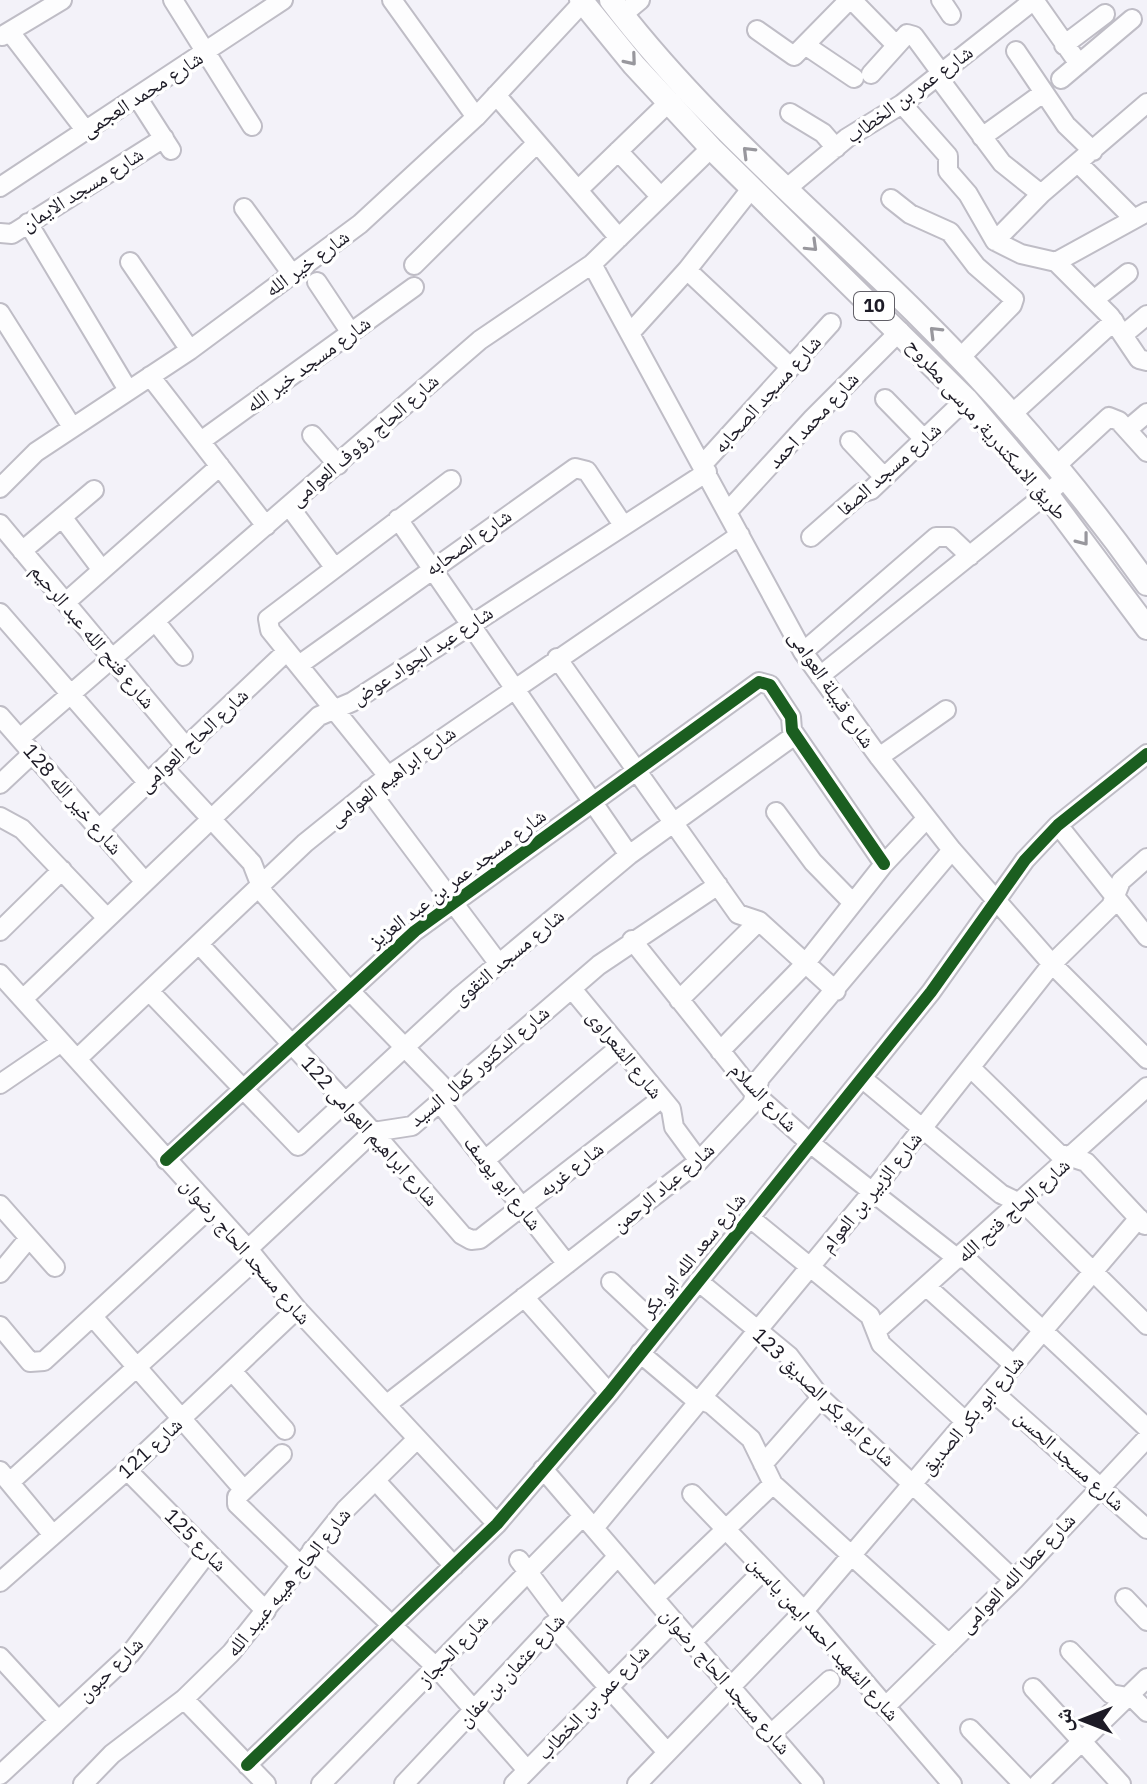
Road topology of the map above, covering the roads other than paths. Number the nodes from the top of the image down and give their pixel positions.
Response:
1 (62, 0) edge
2 (173, 0) edge
3 (283, 0) edge
4 (392, 0) edge
5 (640, 0) edge
6 (850, 0) edge
7 (1034, 0) edge
8 (582, 1) edge
9 (616, 8) edge
10 (1105, 14) dead end
11 (1132, 19) dead end
12 (757, 30) dead end
13 (5, 35) edge
14 (805, 45) junction
15 (896, 45) junction
16 (1064, 45) junction
17 (207, 51) junction
18 (1016, 51) dead end
19 (1079, 64) junction
20 (940, 75) junction
21 (1061, 79) dead end
22 (1043, 93) junction
23 (496, 95) junction
24 (137, 97) junction
25 (668, 103) junction
26 (1147, 103) edge
27 (902, 104) junction
28 (790, 113) dead end
29 (476, 117) junction
30 (252, 126) dead end
31 (86, 131) junction
32 (982, 137) junction
33 (537, 143) junction
34 (711, 148) junction
35 (836, 148) junction
36 (618, 151) junction
37 (1086, 158) junction
38 (0, 187) edge
39 (751, 189) junction
40 (786, 189) junction
41 (578, 190) junction
42 (1041, 194) junction
43 (660, 196) junction
44 (891, 199) dead end
45 (244, 208) dead end
46 (1144, 214) edge
47 (28, 223) junction
48 (0, 233) edge
49 (619, 238) junction
50 (995, 241) junction
51 (130, 262) dead end
52 (1056, 262) junction
53 (592, 264) junction
54 (414, 265) dead end
55 (687, 270) junction
56 (1128, 273) dead end
57 (292, 274) junction
58 (317, 282) dead end
59 (414, 287) dead end
60 (1095, 299) junction
61 (0, 313) edge
62 (1147, 315) edge
63 (831, 323) dead end
64 (1118, 328) junction
65 (900, 331) junction
66 (351, 333) junction
67 (630, 333) junction
68 (7, 338) edge
69 (190, 350) junction
70 (960, 358) junction
71 (1147, 361) edge
72 (789, 366) junction
73 (150, 376) junction
74 (128, 390) junction
75 (885, 399) dead end
76 (966, 399) junction
77 (1147, 413) edge
78 (1012, 414) junction
79 (72, 427) junction
80 (1127, 430) junction
81 (312, 435) dead end
82 (924, 439) junction
83 (201, 441) junction
84 (850, 441) dead end
85 (1147, 452) edge
86 (338, 465) junction
87 (220, 466) junction
88 (705, 468) junction
89 (1061, 472) junction
90 (3, 477) edge
91 (884, 477) junction
92 (451, 480) dead end
93 (94, 490) dead end
94 (1047, 494) junction
95 (289, 506) junction
96 (728, 511) junction
97 (62, 517) junction
98 (398, 519) junction
99 (0, 524) edge
100 (623, 525) junction
101 (266, 526) junction
102 (740, 535) junction
103 (811, 537) dead end
104 (22, 551) junction
105 (970, 556) junction
106 (334, 567) junction
107 (431, 567) junction
108 (102, 570) junction
109 (1147, 584) edge
110 (66, 602) junction
111 (0, 613) edge
112 (155, 621) junction
113 (471, 625) junction
114 (1147, 628) edge
115 (7, 636) edge
116 (803, 652) junction
117 (183, 656) dead end
118 (112, 658) junction
119 (293, 658) junction
120 (557, 658) junction
121 (820, 676) junction
122 (514, 688) junction
123 (70, 694) junction
124 (333, 707) junction
125 (946, 710) dead end
126 (0, 716) edge
127 (795, 735) junction
128 (20, 738) junction
129 (186, 747) junction
130 (33, 753) junction
131 (1147, 754) edge
132 (879, 757) junction
133 (164, 768) junction
134 (636, 770) junction
135 (388, 776) junction
136 (148, 783) junction
137 (0, 784) edge
138 (369, 790) junction
139 (592, 802) junction
140 (776, 812) dead end
141 (0, 817) edge
142 (927, 818) junction
143 (211, 819) junction
144 (674, 823) junction
145 (1058, 825) junction
146 (99, 829) junction
147 (952, 850) junction
148 (629, 855) junction
149 (1147, 858) edge
150 (884, 864) junction
151 (62, 870) junction
152 (145, 882) junction
153 (718, 885) junction
154 (260, 887) junction
155 (1116, 895) junction
156 (996, 901) junction
157 (453, 902) junction
158 (853, 903) junction
159 (107, 918) junction
160 (759, 921) junction
161 (0, 931) edge
162 (1147, 937) edge
163 (632, 940) junction
164 (199, 944) junction
165 (499, 964) junction
166 (805, 964) junction
167 (1052, 964) junction
168 (0, 974) edge
169 (572, 989) junction
170 (349, 990) junction
171 (149, 991) junction
172 (836, 991) junction
173 (23, 999) junction
174 (679, 1000) junction
175 (60, 1043) junction
176 (291, 1044) junction
177 (405, 1047) junction
178 (620, 1047) junction
179 (720, 1051) junction
180 (77, 1059) junction
181 (1147, 1059) edge
182 (971, 1068) junction
183 (863, 1079) junction
184 (0, 1084) edge
185 (1147, 1087) edge
186 (242, 1090) junction
187 (755, 1094) junction
188 (445, 1098) junction
189 (662, 1098) junction
190 (346, 1103) junction
191 (924, 1127) junction
192 (373, 1132) junction
193 (810, 1143) junction
194 (1073, 1157) junction
195 (166, 1160) junction
196 (485, 1160) junction
197 (699, 1161) junction
198 (872, 1192) junction
199 (1021, 1203) junction
200 (0, 1205) edge
201 (522, 1207) junction
202 (210, 1208) junction
203 (749, 1217) junction
204 (1143, 1222) edge
205 (29, 1238) junction
206 (480, 1239) joint
207 (252, 1254) junction
208 (960, 1257) junction
209 (567, 1264) junction
210 (55, 1267) dead end
211 (811, 1267) junction
212 (1093, 1271) junction
213 (0, 1273) edge
214 (698, 1281) junction
215 (611, 1282) dead end
216 (927, 1287) junction
217 (524, 1297) junction
218 (297, 1309) junction
219 (93, 1317) junction
220 (1147, 1325) edge
221 (0, 1326) edge
222 (660, 1328) junction
223 (758, 1331) junction
224 (876, 1331) junction
225 (1043, 1331) junction
226 (640, 1353) junction
227 (1014, 1365) junction
228 (136, 1367) junction
229 (232, 1371) junction
230 (992, 1391) junction
231 (609, 1393) junction
232 (821, 1398) junction
233 (700, 1401) junction
234 (386, 1405) junction
235 (181, 1420) junction
236 (966, 1422) junction
237 (1147, 1428) edge
238 (285, 1430) dead end
239 (1147, 1438) edge
240 (417, 1439) junction
241 (282, 1454) dead end
242 (763, 1464) junction
243 (543, 1469) junction
244 (127, 1470) junction
245 (5, 1476) edge
246 (376, 1481) junction
247 (914, 1483) junction
248 (773, 1484) junction
249 (1099, 1486) junction
250 (243, 1489) junction
251 (692, 1494) dead end
252 (589, 1522) junction
253 (497, 1524) junction
254 (726, 1529) junction
255 (1147, 1529) edge
256 (53, 1535) junction
257 (312, 1550) junction
258 (208, 1552) junction
259 (618, 1556) junction
260 (851, 1556) junction
261 (300, 1565) junction
262 (454, 1566) junction
263 (523, 1566) junction
264 (764, 1570) junction
265 (1014, 1580) junction
266 (0, 1582) edge
267 (654, 1598) junction
268 (1125, 1598) dead end
269 (266, 1611) junction
270 (804, 1611) junction
271 (557, 1621) junction
272 (674, 1621) junction
273 (1147, 1621) edge
274 (394, 1625) junction
275 (692, 1642) junction
276 (949, 1644) junction
277 (1070, 1651) dead end
278 (0, 1657) edge
279 (437, 1668) junction
280 (1147, 1678) edge
281 (830, 1680) dead end
282 (607, 1686) junction
283 (1033, 1688) dead end
284 (732, 1689) junction
285 (1128, 1696) junction
286 (184, 1699) junction
287 (885, 1707) junction
288 (474, 1709) junction
289 (1147, 1712) edge
290 (57, 1719) junction
291 (970, 1729) dead end
292 (771, 1734) junction
293 (1084, 1740) junction
294 (667, 1752) junction
295 (247, 1765) junction
296 (0, 1775) edge
297 (520, 1777) edge
298 (806, 1781) edge
299 (83, 1784) edge
300 (266, 1784) edge
301 (321, 1784) edge
302 (404, 1784) edge
303 (637, 1784) edge
304 (952, 1784) edge
305 (1023, 1784) edge
306 (1038, 1784) edge
307 (1121, 1784) edge

1 - 13 street
2 - 17 street
3 - 17 street, شارع محمد العجمى
4 - 29 street
5 - 9 street
6 - 14 street
6 - 15 street
7 - 16 street
7 - 20 street, شارع عمر بن الخطاب
8 - 23 street, شارع خير الله
8 -> 25 main road, طريق الاسكندرية, مرسى مطروح / 10
40 -> 9 main road, طريق الاسكندرية, مرسى مطروح / 10
10 - 16 street
11 - 19 street
12 - 14 street
13 - 31 street
14 - 15 street
15 - 20 street
16 - 19 street
17 - 24 street, شارع محمد العجمى
17 - 30 street
18 - 22 street
19 - 21 street
20 - 27 street, شارع عمر بن الخطاب
20 - 32 street
22 - 32 street
22 - 37 street
23 - 29 street, شارع خير الله
23 - 33 street
24 - 31 street, شارع محمد العجمى
24 - 47 street, شارع مسجد الايمان
25 - 34 main road, طريق الاسكندرية, مرسى مطروح / 10
25 - 36 street
26 - 37 street
27 - 35 street, شارع عمر بن الخطاب
27 - 50 street
28 - 35 street
29 - 57 street, شارع خير الله
31 - 38 street, شارع محمد العجمى
32 - 42 street
33 - 41 street
33 - 54 street
34 - 39 main road, طريق الاسكندرية, مرسى مطروح / 10
34 - 43 street, شارع الحاج رؤوف العوامى
35 - 40 street, شارع عمر بن الخطاب
36 - 41 street
36 - 43 street
37 - 42 street
37 - 46 street
39 - 55 street
39 -> 65 main road, طريق الاسكندرية, مرسى مطروح / 10
70 -> 40 main road, طريق الاسكندرية, مرسى مطروح / 10
41 - 49 street
42 - 50 street
43 - 49 street, شارع الحاج رؤوف العوامى
44 - 70 street
45 - 57 street
46 - 52 street
47 - 48 street, شارع مسجد الايمان
47 - 74 street
49 - 53 street, شارع الحاج رؤوف العوامى
50 - 52 street
51 - 69 street
52 - 60 street
53 - 67 street, شارع قبيلة العوامى
53 - 86 street, شارع الحاج رؤوف العوامى
55 - 67 street
55 - 72 street
56 - 60 street
57 - 69 street, شارع خير الله
58 - 66 street
59 - 66 street, شارع مسجد خير الله
60 - 64 street
61 - 68 street
62 - 64 street
63 - 72 street, شارع مسجد الصحابه
64 - 71 street
64 - 78 street
65 - 76 main road, طريق الاسكندرية, مرسى مطروح / 10
65 - 96 street, شارع محمد احمد
66 - 83 street, شارع مسجد خير الله
67 - 88 street, شارع قبيلة العوامى
68 - 79 street
69 - 73 street, شارع خير الله
70 - 78 main road, طريق الاسكندرية, مرسى مطروح / 10
72 - 88 street, شارع مسجد الصحابه
73 - 74 street, شارع خير الله
73 - 83 street
74 - 79 street, شارع خير الله
75 - 82 street
76 - 82 street, شارع مسجد الصفا
76 - 94 main road, طريق الاسكندرية, مرسى مطروح / 10
77 - 80 street
78 - 89 main road, طريق الاسكندرية, مرسى مطروح / 10
79 - 90 street, شارع خير الله
80 - 85 street
80 - 89 street
81 - 86 street
82 - 91 street, شارع مسجد الصفا
83 - 87 street
84 - 91 street
86 - 95 street, شارع الحاج رؤوف العوامى
87 - 101 street
87 - 108 street
88 - 96 street, شارع قبيلة العوامى
88 - 100 street, شارع عبد الجواد عوض
89 - 94 street
89 - 109 main road, طريق الاسكندرية, مرسى مطروح / 10
91 - 103 street, شارع مسجد الصفا
92 - 98 street
93 - 97 street
94 - 105 street
94 -> 114 main road, طريق الاسكندرية, مرسى مطروح / 10
95 - 101 street, شارع الحاج رؤوف العوامى
95 - 106 street
96 - 102 street, شارع قبيلة العوامى
97 - 104 street
97 - 108 street
98 - 106 street
98 - 107 street
99 - 104 street, شارع فتح الله عبد الرحيم
100 - 107 street, شارع الصحابه
100 - 113 street, شارع عبد الجواد عوض
101 - 112 street, شارع الحاج رؤوف العوامى
102 - 116 street, شارع قبيلة العوامى
102 - 120 street, شارع ابراهيم العوامى
104 - 110 street, شارع فتح الله عبد الرحيم
105 - 116 street
105 - 121 street
106 - 119 street
107 - 113 street
107 - 119 street, شارع الصحابه
108 - 110 street
110 - 118 street, شارع فتح الله عبد الرحيم
111 - 115 street
112 - 117 street
112 - 118 street, شارع الحاج رؤوف العوامى
113 - 122 street
113 - 124 street, شارع عبد الجواد عوض
115 - 123 street
116 - 121 street, شارع قبيلة العوامى
118 - 123 street, شارع الحاج رؤوف العوامى
118 - 129 street, شارع فتح الله عبد الرحيم
119 - 124 street
119 - 129 street, شارع الحاج العوامى
120 - 122 street, شارع ابراهيم العوامى
120 - 134 street
121 - 132 street, شارع قبيلة العوامى
122 - 135 street, شارع ابراهيم العوامى
122 - 139 street
123 - 128 street, شارع الحاج رؤوف العوامى
123 - 136 street
124 - 135 street
124 - 143 street, شارع عبد الجواد عوض
125 - 132 street
126 - 128 street, شارع خير الله 128
127 - 134 street, شارع مسجد عمر بن عبد العزيز
127 - 144 street, شارع مسجد التقوى
127 - 150 street
128 - 130 street, شارع خير الله 128
129 - 133 street, شارع الحاج العوامى
130 - 137 street
130 - 146 street, شارع خير الله 128
131 - 145 street, شارع سعد الله ابو بكر
132 - 142 street, شارع قبيلة العوامى
133 - 136 street, شارع الحاج العوامى
133 - 143 street, شارع ابو يوسف
134 - 139 street, شارع مسجد عمر بن عبد العزيز
134 - 144 street
135 - 138 street, شارع ابراهيم العوامى
136 - 146 street, شارع الحاج العوامى
138 - 154 street, شارع ابراهيم العوامى
138 - 157 street
139 - 148 street
139 - 157 street, شارع مسجد عمر بن عبد العزيز
140 - 158 street
141 - 151 street
142 - 147 street, شارع قبيلة العوامى
142 - 150 street
143 - 152 street, شارع عبد الجواد عوض
143 - 154 street, شارع ابو يوسف
144 - 148 street, شارع مسجد التقوى
144 - 153 street
145 - 155 street
145 - 156 street, شارع سعد الله ابو بكر
146 - 152 street, شارع خير الله 128
147 - 156 street, شارع قبيلة العوامى
147 - 172 street, شارع عباد الرحمن
148 - 165 street, شارع مسجد التقوى
149 - 155 street, شارع الزبير بن العوام
150 - 158 street
151 - 159 street
151 - 161 street
152 - 159 street, شارع عبد الجواد عوض
153 - 160 street
153 - 163 street, شارع الدكتور كمال السيد
154 - 164 street, شارع ابراهيم العوامى
154 - 170 street, شارع ابو يوسف
155 - 162 street
155 - 167 street, شارع الزبير بن العوام
156 - 167 street, شارع قبيلة العوامى
156 - 183 street, شارع سعد الله ابو بكر
157 - 165 street
157 - 170 street, شارع مسجد عمر بن عبد العزيز
158 - 166 street
159 - 173 street, شارع عبد الجواد عوض
160 - 166 street
160 - 174 street
163 - 169 street, شارع الدكتور كمال السيد
163 - 174 street, شارع السلام
164 - 171 street, شارع ابراهيم العوامى
164 - 176 street, شارع ابراهيم العوامى 122
165 - 177 street, شارع مسجد التقوى
166 - 172 street
166 - 179 street
167 - 181 street, شارع قبيلة العوامى
167 - 182 street, شارع الزبير بن العوام
168 - 173 street, شارع مسجد الحاج رضوان
169 - 178 street, شارع الشعراوى
169 - 188 street, شارع الدكتور كمال السيد
170 - 176 street, شارع مسجد عمر بن عبد العزيز
170 - 177 street, شارع ابو يوسف
171 - 180 street, شارع ابراهيم العوامى
171 - 186 street
172 - 187 street, شارع عباد الرحمن
173 - 175 street, شارع مسجد الحاج رضوان
174 - 179 street, شارع السلام
175 - 180 street, شارع مسجد الحاج رضوان
175 - 184 street
176 - 186 street, شارع مسجد عمر بن عبد العزيز
176 - 190 street, شارع ابراهيم العوامى 122
177 - 188 street, شارع ابو يوسف
177 - 190 street, شارع مسجد التقوى
178 - 189 street, شارع الشعراوى
178 - 196 street
179 - 187 street, شارع السلام
180 - 195 street, شارع مسجد الحاج رضوان
182 - 191 street, شارع الزبير بن العوام
182 - 194 street
183 - 191 street
183 - 193 street, شارع سعد الله ابو بكر
185 - 194 street, شارع الحاج فتح الله
186 - 190 street, شارع مسجد التقوى
186 - 195 street, شارع مسجد عمر بن عبد العزيز
187 - 193 street, شارع السلام
187 - 197 street, شارع عباد الرحمن
188 - 192 street, شارع الدكتور كمال السيد
188 - 196 street, شارع ابو يوسف
189 - 197 street, شارع الشعراوى
189 - 201 street, شارع غربه
190 - 192 street, شارع ابراهيم العوامى 122
191 - 198 street, شارع الزبير بن العوام
191 - 199 street
192 - 206 street, شارع ابراهيم العوامى 122
192 - 207 street
193 - 198 street, شارع السلام
193 - 203 street, شارع سعد الله ابو بكر
194 - 199 street, شارع الحاج فتح الله
194 - 204 street
195 - 202 street, شارع مسجد الحاج رضوان
196 - 201 street, شارع ابو يوسف
197 - 209 street, شارع عباد الرحمن
198 - 208 street, شارع السلام
198 - 211 street, شارع الزبير بن العوام
199 - 208 street, شارع الحاج فتح الله
199 - 212 street
200 - 205 street
201 - 206 street, شارع غربه
201 - 209 street, شارع ابو يوسف
202 - 207 street, شارع مسجد الحاج رضوان
202 - 219 street
203 - 211 street
203 - 214 street, شارع سعد الله ابو بكر
204 - 212 street, شارع ابو بكر الصديق
205 - 210 street
205 - 213 street
207 - 218 street, شارع مسجد الحاج رضوان
207 - 228 street
208 - 216 street, شارع الحاج فتح الله
208 - 225 street, شارع السلام
209 - 217 street, شارع عباد الرحمن
211 - 223 street, شارع الزبير بن العوام
211 - 224 street
212 - 220 street
212 - 225 street, شارع ابو بكر الصديق
214 - 222 street, شارع سعد الله ابو بكر
214 - 223 street, شارع ابو بكر الصديق 123
215 - 222 street
216 - 224 street, شارع الحاج فتح الله
216 - 227 street
217 - 231 street
217 - 234 street, شارع عباد الرحمن
218 - 229 street, شارع 121
218 - 234 street, شارع مسجد الحاج رضوان
219 - 221 street
219 - 228 street
222 - 226 street, شارع سعد الله ابو بكر
223 - 232 street, شارع ابو بكر الصديق 123
223 - 233 street, شارع الزبير بن العوام
224 - 236 street
225 - 227 street, شارع ابو بكر الصديق
225 - 237 street, شارع السلام
226 - 231 street, شارع سعد الله ابو بكر
226 - 233 street
227 - 230 street, شارع ابو بكر الصديق
228 - 235 street
228 - 245 street
229 - 235 street, شارع 121
229 - 238 street
230 - 236 street, شارع ابو بكر الصديق
230 - 249 street, شارع مسجد الحسن
231 - 243 street, شارع سعد الله ابو بكر
232 - 242 street
232 - 247 street, شارع ابو بكر الصديق 123
233 - 242 street
233 - 252 street, شارع الزبير بن العوام
234 - 240 street, شارع مسجد الحاج رضوان
235 - 244 street, شارع 121
235 - 250 street
236 - 247 street, شارع ابو بكر الصديق
239 - 249 street, شارع عطا الله العوامى
240 - 246 street, شارع الحاج هيبه عبيد الله
240 - 253 street, شارع مسجد الحاج رضوان
241 - 250 street
242 - 248 street
243 - 252 street, شارع مسجد الحاج رضوان
243 - 253 street, شارع سعد الله ابو بكر
244 - 256 street, شارع 121
244 - 258 street, شارع 125
245 - 256 street
246 - 257 street, شارع الحاج هيبه عبيد الله
246 - 262 street
247 - 260 street, شارع ابو بكر الصديق
247 - 265 street, شارع ابو بكر الصديق 123
248 - 254 street
248 - 260 street
249 - 255 street, شارع مسجد الحسن
249 - 265 street, شارع عطا الله العوامى
250 - 261 street
251 - 254 street, شارع الشهيد احمد ايمن ياسين
252 - 259 street, شارع مسجد الحاج رضوان
252 - 263 street, شارع الحجاز
253 - 262 street, شارع سعد الله ابو بكر
254 - 264 street, شارع الشهيد احمد ايمن ياسين
254 - 267 street
256 - 266 street, شارع 121
257 - 261 street, شارع الحاج هيبه عبيد الله
257 - 274 street
258 - 269 street, شارع 125
258 - 290 street, شارع حبون
259 - 267 street, شارع مسجد الحاج رضوان
259 - 271 street, شارع عثمان بن عفان
260 - 270 street, شارع ابو بكر الصديق
260 - 276 street
261 - 269 street, شارع الحاج هيبه عبيد الله
262 - 274 street, شارع سعد الله ابو بكر
263 - 271 street
263 - 279 street, شارع الحجاز
264 - 270 street, شارع الشهيد احمد ايمن ياسين
264 - 275 street
265 - 276 street, شارع عطا الله العوامى
267 - 272 street, شارع مسجد الحاج رضوان
268 - 273 street
269 - 286 street, شارع الحاج هيبه عبيد الله
270 - 284 street, شارع ابو بكر الصديق
270 - 287 street, شارع الشهيد احمد ايمن ياسين
271 - 282 street
271 - 288 street, شارع عثمان بن عفان
272 - 275 street, شارع مسجد الحاج رضوان
272 - 282 street, شارع عمر بن الخطاب
274 - 279 street
274 - 295 street, شارع سعد الله ابو بكر
275 - 284 street, شارع مسجد الحاج رضوان
276 - 287 street, شارع عطا الله العوامى
277 - 285 street
278 - 290 street
279 - 288 street
279 - 301 street, شارع الحجاز
280 - 285 street
281 - 292 street
282 - 294 street
282 - 297 street, شارع عمر بن الخطاب
283 - 293 street
284 - 292 street, شارع مسجد الحاج رضوان
284 - 294 street, شارع ابو بكر الصديق
285 - 289 street
285 - 293 street
286 - 295 street
286 - 299 street, شارع الحاج هيبه عبيد الله
287 - 304 street, شارع الشهيد احمد ايمن ياسين
288 - 297 street
288 - 302 street, شارع عثمان بن عفان
290 - 296 street, شارع حبون
291 - 305 street
292 - 298 street, شارع مسجد الحاج رضوان
293 - 306 street
293 - 307 street
294 - 303 street, شارع ابو بكر الصديق
295 - 300 street

